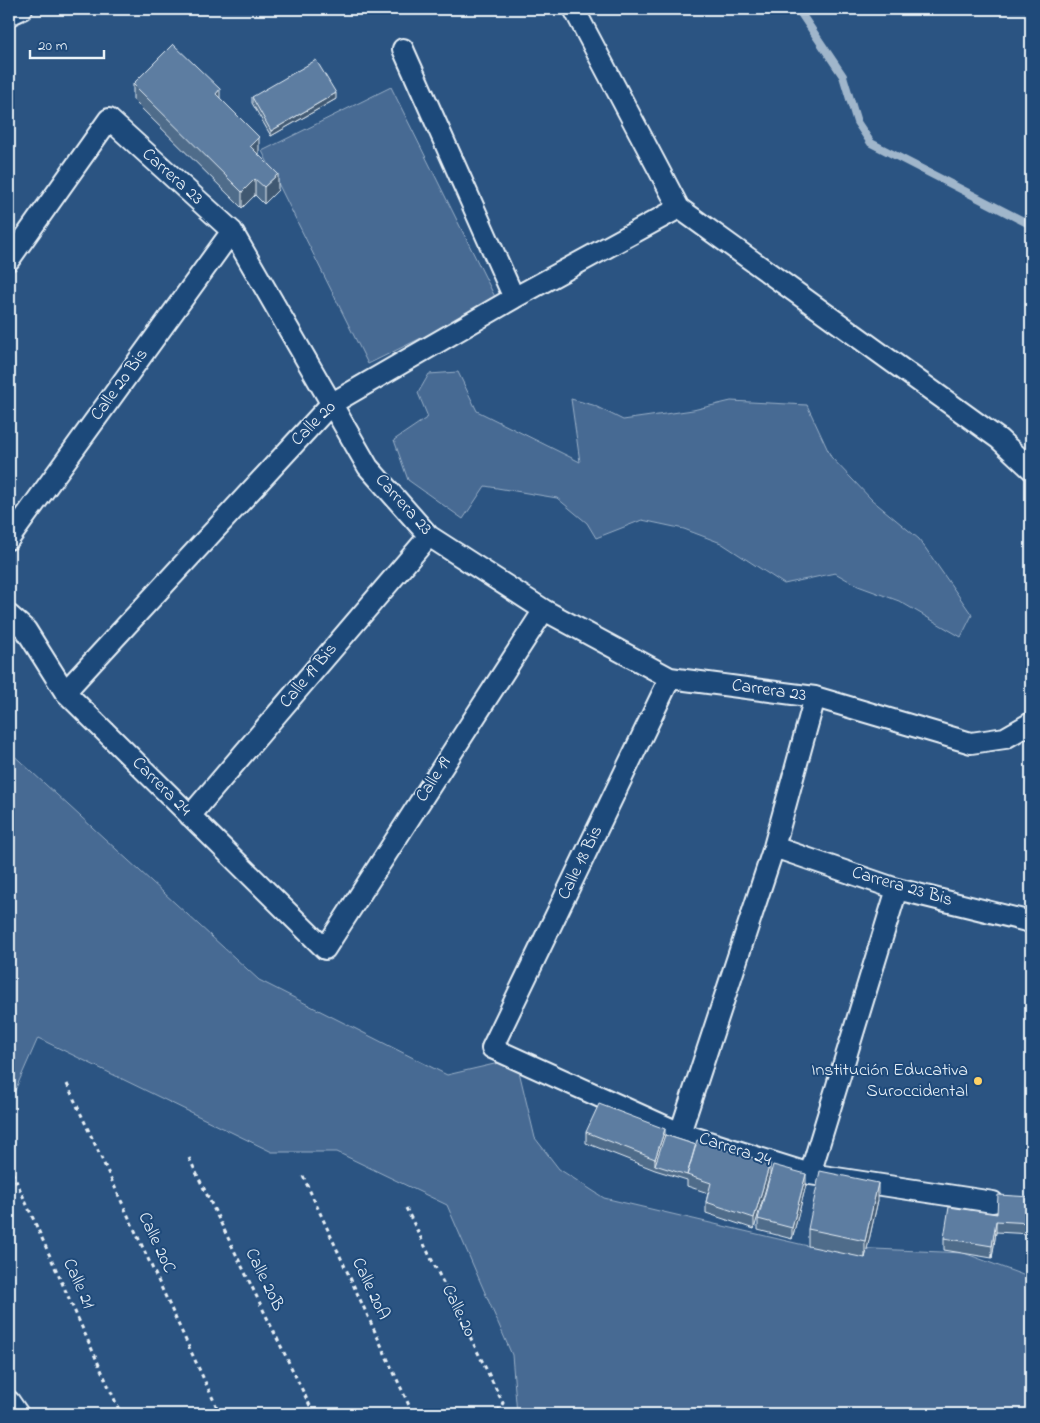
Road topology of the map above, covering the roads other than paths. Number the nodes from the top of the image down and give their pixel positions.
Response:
1 (22, 9) edge
2 (574, 9) edge
3 (9, 15) edge
4 (402, 49) dead end
5 (679, 208) junction
6 (232, 231) junction
7 (9, 260) edge
8 (514, 298) junction
9 (331, 404) junction
10 (1031, 469) edge
11 (429, 536) junction
12 (9, 539) edge
13 (544, 610) junction
14 (9, 615) edge
15 (670, 678) junction
16 (65, 692) junction
17 (815, 697) junction
18 (1031, 723) edge
19 (190, 816) junction
20 (774, 847) junction
21 (897, 889) junction
22 (1031, 922) edge
23 (325, 949) joint
24 (492, 1048) joint
25 (680, 1133) junction
26 (810, 1174) junction
27 (992, 1202) dead end
28 (9, 1401) edge
29 (18, 1414) edge

1 - 3 street
2 - 5 street
4 - 8 street
5 - 8 street, Calle 20
5 - 10 street
6 - 7 street, Carrera 23
6 - 9 street, Carrera 23
6 - 12 street, Calle 20 Bis
8 - 9 street, Calle 20
9 - 11 street, Carrera 23
9 - 16 street, Calle 20
11 - 13 street, Carrera 23
11 - 19 street, Calle 19 Bis
13 - 15 street, Carrera 23
13 - 23 street, Calle 19
14 - 16 street, Carrera 24
15 - 17 street, Carrera 23
15 - 24 street, Calle 18 Bis
16 - 19 street, Carrera 24
17 - 18 street, Carrera 23
17 - 20 street
19 - 23 street, Carrera 24
20 - 21 street, Carrera 23 Bis
20 - 25 street
21 - 22 street, Carrera 23 Bis
21 - 26 street
24 - 25 street, Carrera 24
25 - 26 street, Carrera 24
26 - 27 street, Carrera 24
28 - 29 street

